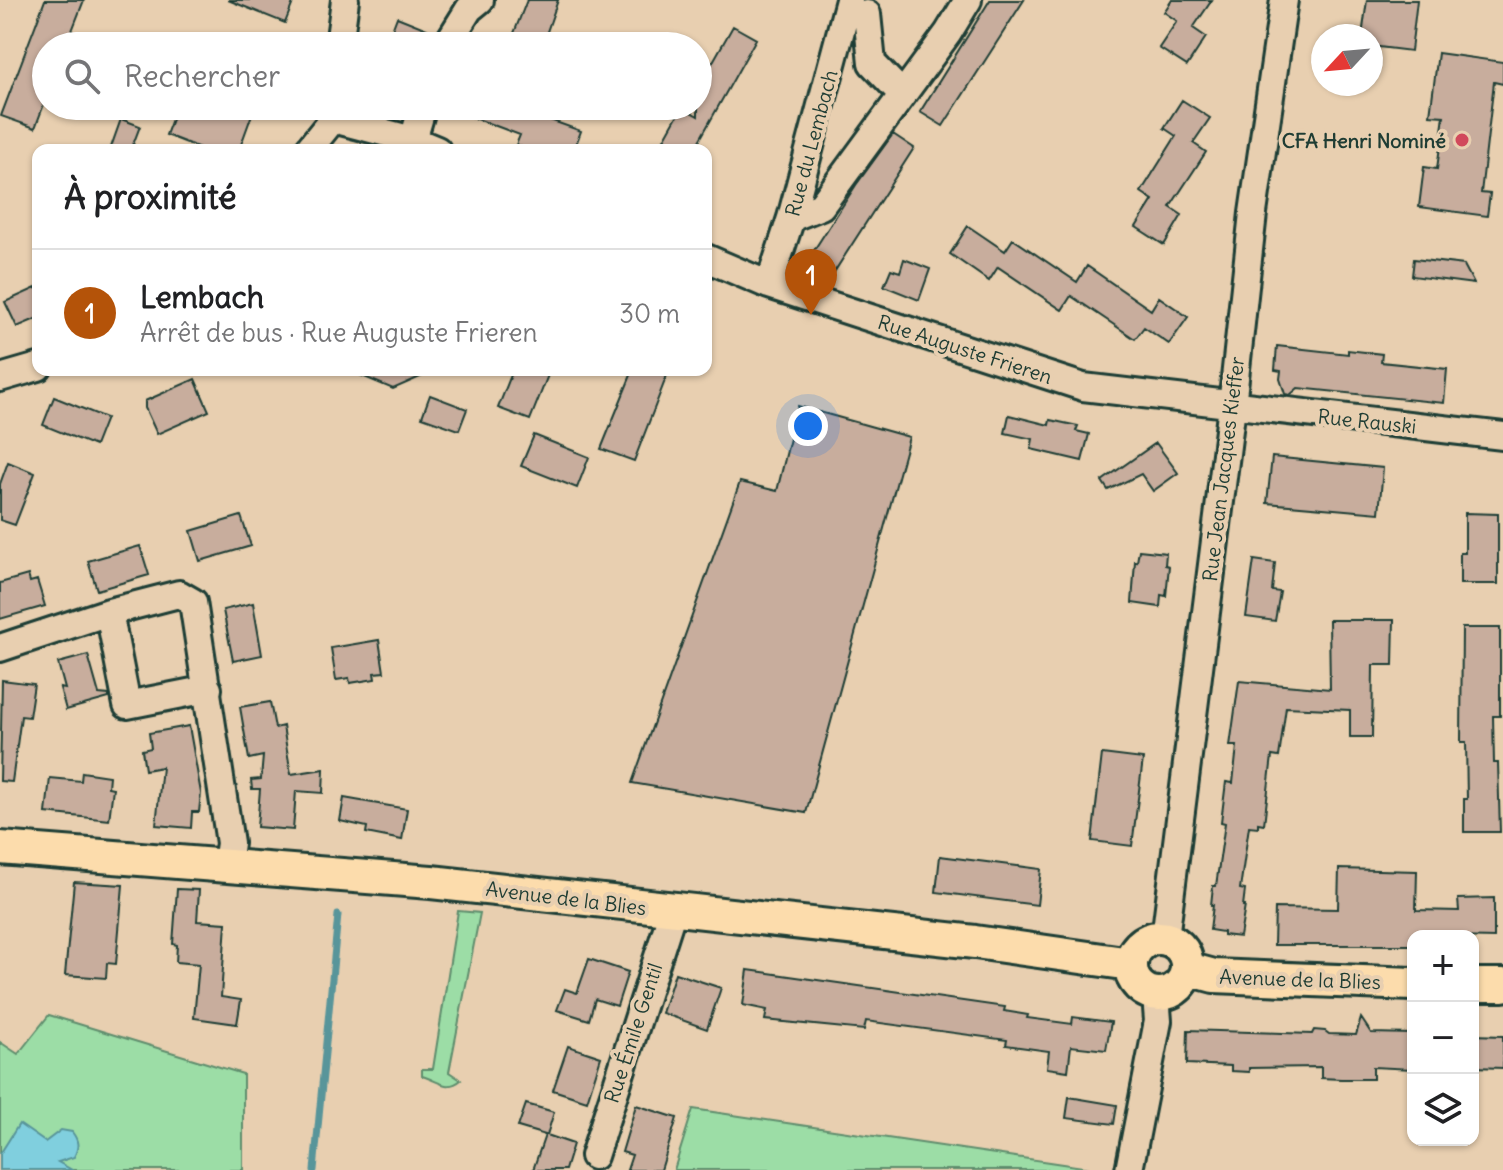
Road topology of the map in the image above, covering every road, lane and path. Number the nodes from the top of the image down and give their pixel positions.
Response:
1 (345, 0) edge
2 (480, 0) edge
3 (968, 0) edge
4 (1284, 0) edge
5 (860, 6) edge
6 (341, 32) edge
7 (455, 32) edge
8 (902, 94) junction
9 (328, 120) edge
10 (355, 120) edge
11 (424, 120) edge
12 (312, 144) edge
13 (422, 144) edge
14 (425, 144) edge
15 (791, 218) junction
16 (712, 261) edge
17 (769, 285) junction
18 (32, 369) edge
19 (0, 378) edge
20 (1232, 406) junction
21 (1503, 436) edge
22 (109, 612) junction
23 (0, 648) edge
24 (208, 689) junction
25 (0, 848) edge
26 (227, 864) junction
27 (673, 910) junction
28 (1165, 938) junction
29 (1131, 964) junction
30 (1188, 969) junction
31 (1407, 984) edge
32 (1479, 985) edge
33 (1503, 985) edge
34 (1156, 995) junction
35 (594, 1156) dead end
36 (1129, 1170) edge

1 - 6 street
2 - 7 street
3 - 8 street
4 - 20 street, Rue Jean Jacques Kieffer
5 - 8 street
5 - 15 street, Rue du Lembach
8 - 15 street
9 - 12 street
10 - 13 street
11 - 14 street
15 - 17 street, Rue du Lembach
16 - 17 street, Rue Auguste Frieren
17 - 20 street, Rue Auguste Frieren
18 - 19 street
20 - 21 street, Rue Rauski
20 - 28 street, Rue Jean Jacques Kieffer
22 - 23 street
22 - 24 street
22 - 24 street
24 - 26 street
25 - 26 main road, Avenue de la Blies
26 - 27 main road, Avenue de la Blies
27 - 29 main road, Avenue de la Blies
27 - 35 street, Rue Émile Gentil
28 - 29 main road
28 - 30 main road
29 - 34 main road
30 - 31 main road, Avenue de la Blies
30 - 34 main road
32 - 33 main road
34 - 36 street

